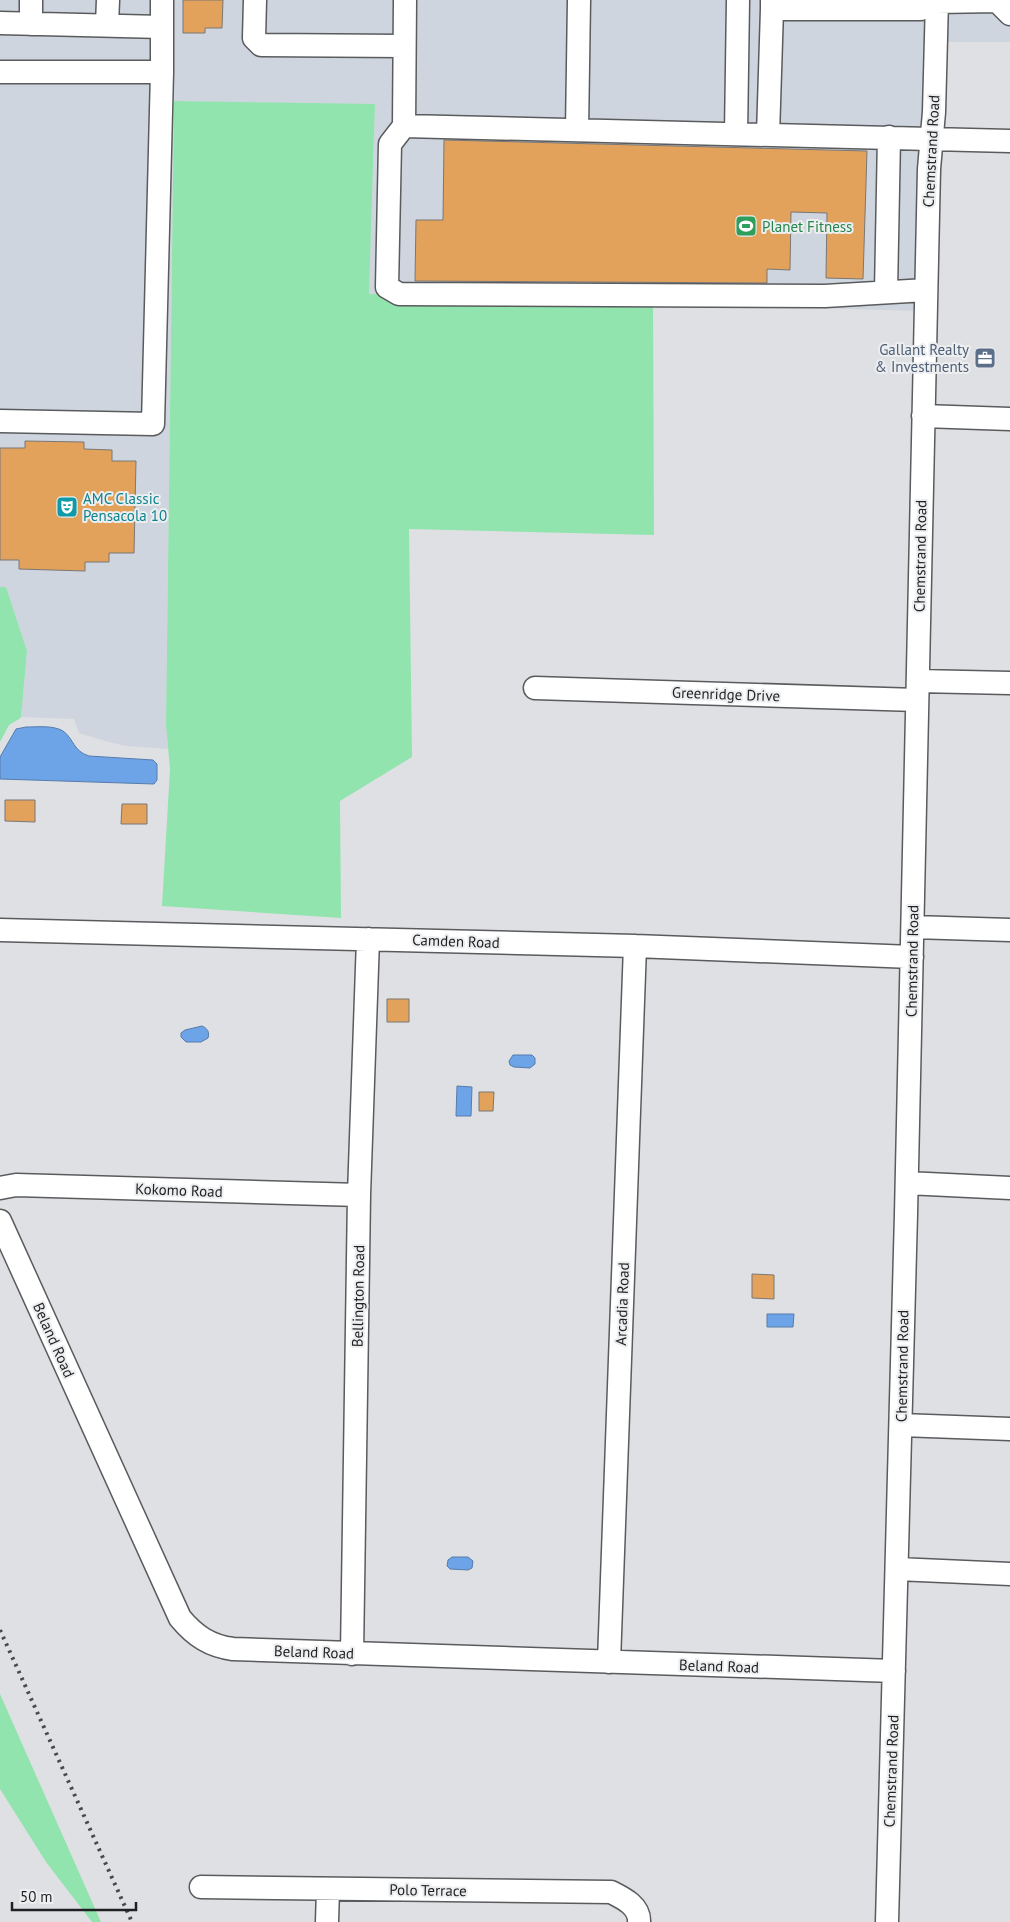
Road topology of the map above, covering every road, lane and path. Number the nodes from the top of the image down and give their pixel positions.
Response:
1 (31, 0) edge
2 (108, 0) edge
3 (162, 0) edge
4 (255, 0) edge
5 (404, 0) edge
6 (579, 0) edge
7 (738, 0) edge
8 (996, 0) edge
9 (937, 1) edge
10 (772, 4) edge
11 (1010, 14) edge
12 (0, 23) edge
13 (31, 24) junction
14 (107, 25) junction
15 (162, 27) junction
16 (404, 46) junction
17 (0, 72) edge
18 (162, 72) junction
19 (404, 126) junction
20 (577, 130) junction
21 (736, 134) junction
22 (768, 135) junction
23 (889, 137) junction
24 (932, 138) junction
25 (1010, 141) edge
26 (926, 290) junction
27 (886, 292) junction
28 (923, 416) junction
29 (1010, 419) edge
30 (0, 421) edge
31 (1010, 683) edge
32 (535, 688) dead end
33 (918, 690) junction
34 (913, 927) junction
35 (0, 930) edge
36 (1010, 930) edge
37 (368, 939) junction
38 (635, 946) junction
39 (912, 957) junction
40 (907, 1183) junction
41 (0, 1188) edge
42 (1010, 1188) edge
43 (359, 1196) junction
44 (0, 1221) edge
45 (901, 1426) junction
46 (1010, 1429) edge
47 (897, 1569) junction
48 (1010, 1574) edge
49 (352, 1654) junction
50 (609, 1662) junction
51 (894, 1671) junction
52 (201, 1888) dead end
53 (328, 1889) junction
54 (327, 1922) edge
55 (640, 1922) edge
56 (887, 1922) edge

1 - 13 street
2 - 14 street
3 - 15 street
4 - 16 street
5 - 16 street
6 - 20 street
7 - 21 street
8 - 9 street
8 - 11 street
9 - 10 street
9 - 24 street, Chemstrand Road
10 - 22 street
12 - 13 street
13 - 14 street
14 - 15 street
15 - 18 street
16 - 19 street
17 - 18 street
18 - 30 street
19 - 20 street
19 - 27 street
20 - 21 street
21 - 22 street
22 - 23 street
23 - 24 street
23 - 27 street
24 - 25 street
24 - 26 street, Chemstrand Road
26 - 27 street
26 - 28 street, Chemstrand Road
28 - 29 street
28 - 33 street, Chemstrand Road
31 - 33 street, Greenridge Drive
32 - 33 street, Greenridge Drive
33 - 34 street, Chemstrand Road
34 - 36 street
34 - 39 street, Chemstrand Road
35 - 37 street, Camden Road
37 - 38 street, Camden Road
37 - 43 street, Bellington Road
38 - 39 street, Camden Road
38 - 50 street, Arcadia Road
39 - 40 street, Chemstrand Road
40 - 42 street
40 - 45 street, Chemstrand Road
41 - 43 street, Kokomo Road
43 - 49 street, Bellington Road
44 - 49 street, Beland Road
45 - 46 street
45 - 47 street, Chemstrand Road
47 - 48 street
47 - 51 street, Chemstrand Road
49 - 50 street, Beland Road
50 - 51 street, Beland Road
51 - 56 street, Chemstrand Road
52 - 53 street, Polo Terrace
53 - 54 street
53 - 55 street, Polo Terrace

